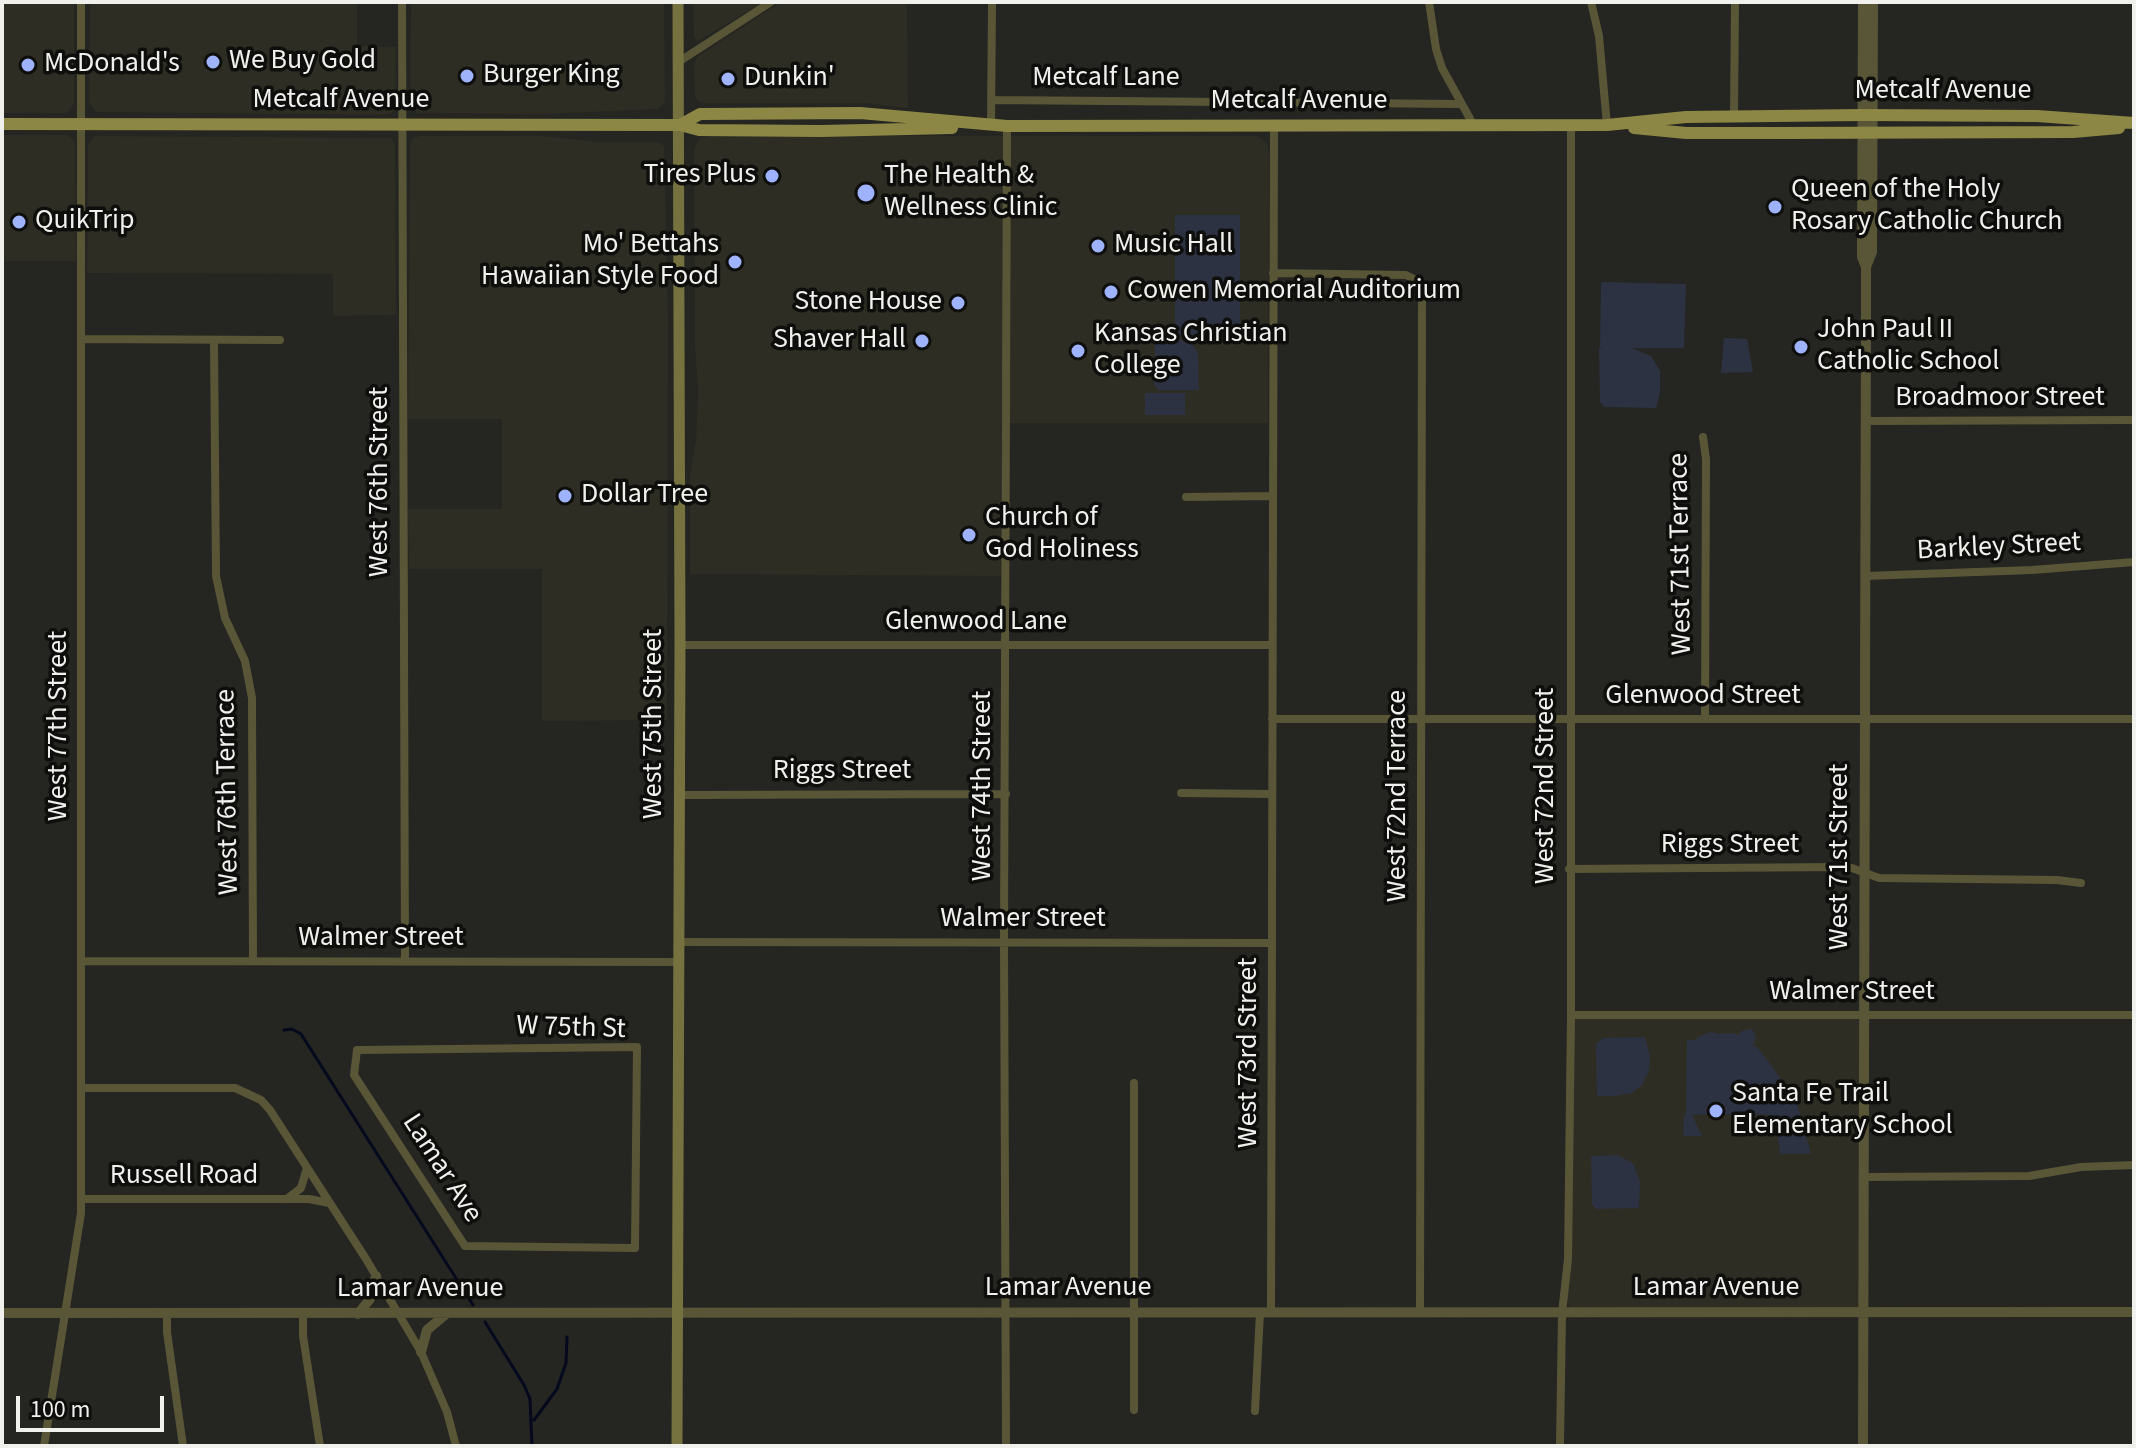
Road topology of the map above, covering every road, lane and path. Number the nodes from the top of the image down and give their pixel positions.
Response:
1 (81, 2) edge
2 (402, 2) edge
3 (678, 2) edge
4 (771, 2) edge
5 (992, 2) edge
6 (1429, 2) edge
7 (1591, 2) edge
8 (1735, 2) edge
9 (1863, 2) edge
10 (1873, 2) edge
11 (680, 61) junction
12 (992, 100) junction
13 (1461, 104) junction
14 (1734, 116) junction
15 (1868, 116) junction
16 (2, 124) edge
17 (2134, 124) edge
18 (82, 125) junction
19 (402, 125) junction
20 (680, 125) junction
21 (1274, 125) junction
22 (1607, 125) junction
23 (991, 126) junction
24 (1007, 126) junction
25 (1474, 126) junction
26 (1571, 126) junction
27 (1867, 133) junction
28 (1273, 273) junction
29 (81, 339) junction
30 (214, 340) junction
31 (280, 340) dead end
32 (2134, 420) edge
33 (1866, 421) junction
34 (1703, 437) dead end
35 (1272, 496) junction
36 (1186, 497) dead end
37 (2134, 562) edge
38 (1865, 576) junction
39 (680, 645) junction
40 (1007, 645) junction
41 (1272, 645) junction
42 (1705, 718) junction
43 (1272, 719) junction
44 (1421, 719) junction
45 (1569, 719) junction
46 (2134, 719) edge
47 (1865, 720) junction
48 (1181, 793) dead end
49 (1006, 794) junction
50 (1272, 794) junction
51 (679, 795) junction
52 (1569, 869) junction
53 (1865, 873) junction
54 (2081, 883) dead end
55 (1004, 940) junction
56 (679, 942) junction
57 (1272, 943) junction
58 (83, 961) junction
59 (253, 961) junction
60 (405, 962) junction
61 (679, 962) junction
62 (1864, 1014) junction
63 (1571, 1015) junction
64 (2134, 1015) edge
65 (357, 1050) joint
66 (1134, 1083) dead end
67 (82, 1088) junction
68 (2134, 1165) edge
69 (307, 1168) junction
70 (1864, 1177) junction
71 (81, 1199) junction
72 (286, 1199) junction
73 (329, 1203) junction
74 (635, 1248) joint
75 (376, 1276) junction
76 (1266, 1312) junction
77 (2134, 1312) edge
78 (2, 1313) edge
79 (66, 1313) junction
80 (1134, 1313) junction
81 (1420, 1313) junction
82 (1562, 1313) junction
83 (1863, 1313) junction
84 (167, 1314) junction
85 (303, 1314) junction
86 (358, 1314) junction
87 (399, 1314) junction
88 (446, 1314) junction
89 (677, 1314) junction
90 (1006, 1314) junction
91 (421, 1352) junction
92 (1134, 1410) dead end
93 (1255, 1411) dead end
94 (44, 1446) edge
95 (183, 1446) edge
96 (320, 1446) edge
97 (456, 1446) edge
98 (677, 1446) edge
99 (1006, 1446) edge
100 (1560, 1446) edge
101 (1863, 1446) edge

1 - 18 street, West 77th Street
2 - 19 street, West 76th Street
3 - 11 main road, West 75th Street
4 - 11 street
5 - 12 street
6 - 13 street
7 - 22 street
8 - 14 street
9 - 15 street, West 71st Street
10 - 15 street, West 71st Street
11 - 20 main road, West 75th Street
12 - 13 street, Metcalf Lane
12 - 23 street
13 - 25 street
14 - 15 main road, Metcalf Avenue
14 - 22 main road, Metcalf Avenue
15 - 17 main road, Metcalf Avenue
15 - 27 street, West 71st Street
16 - 18 main road, Metcalf Avenue
17 - 27 main road, Metcalf Avenue
18 - 19 main road, Metcalf Avenue
18 - 29 street, West 77th Street
19 - 20 main road, Metcalf Avenue
19 - 60 street, West 76th Street
20 - 23 main road, Metcalf Avenue
20 - 39 main road, West 75th Street
21 - 24 main road, Metcalf Avenue
21 - 25 main road, Metcalf Avenue
21 - 28 street, West 73rd Street
22 - 26 main road, Metcalf Avenue
22 - 27 main road, Metcalf Avenue
23 - 24 main road, Metcalf Avenue
24 - 40 street, West 74th Street
25 - 26 main road, Metcalf Avenue
26 - 45 street, West 72nd Street
27 - 33 street, West 71st Street
28 - 35 street, West 73rd Street
28 - 44 street, West 72nd Terrace
29 - 30 street
29 - 58 street, West 77th Street
30 - 31 street
30 - 59 street, West 76th Terrace
32 - 33 street, Broadmoor Street
33 - 38 street, West 71st Street
34 - 42 street, West 71st Terrace
35 - 36 street
35 - 41 street, West 73rd Street
37 - 38 street, Barkley Street
38 - 47 street, West 71st Street
39 - 40 street, Glenwood Lane
39 - 51 main road, West 75th Street
40 - 41 street, Glenwood Lane
40 - 49 street, West 74th Street
41 - 43 street, West 73rd Street
42 - 45 street, Glenwood Street
42 - 47 street, Glenwood Street
43 - 44 street, Glenwood Street
43 - 50 street, West 73rd Street
44 - 45 street, Glenwood Street
44 - 81 street, West 72nd Terrace
45 - 52 street, West 72nd Street
46 - 47 street, Glenwood Street
47 - 53 street, West 71st Street
48 - 50 street
49 - 51 street, Riggs Street
49 - 55 street, West 74th Street
50 - 57 street, West 73rd Street
51 - 56 main road, West 75th Street
52 - 53 street, Riggs Street
52 - 63 street, West 72nd Street
53 - 54 street, Riggs Street
53 - 62 street, West 71st Street
55 - 56 street, Walmer Street
55 - 57 street, Walmer Street
55 - 90 street, West 74th Street
56 - 61 main road, West 75th Street
57 - 76 street, West 73rd Street
58 - 59 street, Walmer Street
58 - 67 street, West 77th Street
59 - 60 street, Walmer Street
60 - 61 street, Walmer Street
61 - 89 main road, West 75th Street
62 - 63 street, Walmer Street
62 - 64 street, Walmer Street
62 - 70 street, West 71st Street
63 - 82 street, West 72nd Street
65 - 74 street, Lamar Ave
65 - 74 street, W 75th St
66 - 80 street
67 - 69 street
67 - 71 street, West 77th Street
68 - 70 street
69 - 72 street, Russell Road
69 - 73 street
70 - 83 street, West 71st Street
71 - 72 street, Russell Road
71 - 79 street, West 77th Street
72 - 73 street, Russell Road
73 - 75 street
75 - 86 street
75 - 87 street
76 - 80 street, Lamar Avenue
76 - 81 street, Lamar Avenue
76 - 93 street, West 73rd Street
77 - 83 street, Lamar Avenue
78 - 79 street, Lamar Avenue
79 - 84 street, Lamar Avenue
79 - 94 street, West 77th Street
80 - 90 street, Lamar Avenue
80 - 92 street
81 - 82 street, Lamar Avenue
82 - 83 street, Lamar Avenue
82 - 100 street, West 72nd Street
83 - 101 street, West 71st Street
84 - 85 street, Lamar Avenue
84 - 95 street
85 - 86 street, Lamar Avenue
85 - 96 street
86 - 87 street, Lamar Avenue
87 - 88 street, Lamar Avenue
87 - 91 street
88 - 89 street, Lamar Avenue
88 - 91 street
89 - 90 street, Lamar Avenue
89 - 98 main road, West 75th Street
90 - 99 street, West 74th Street
91 - 97 street

